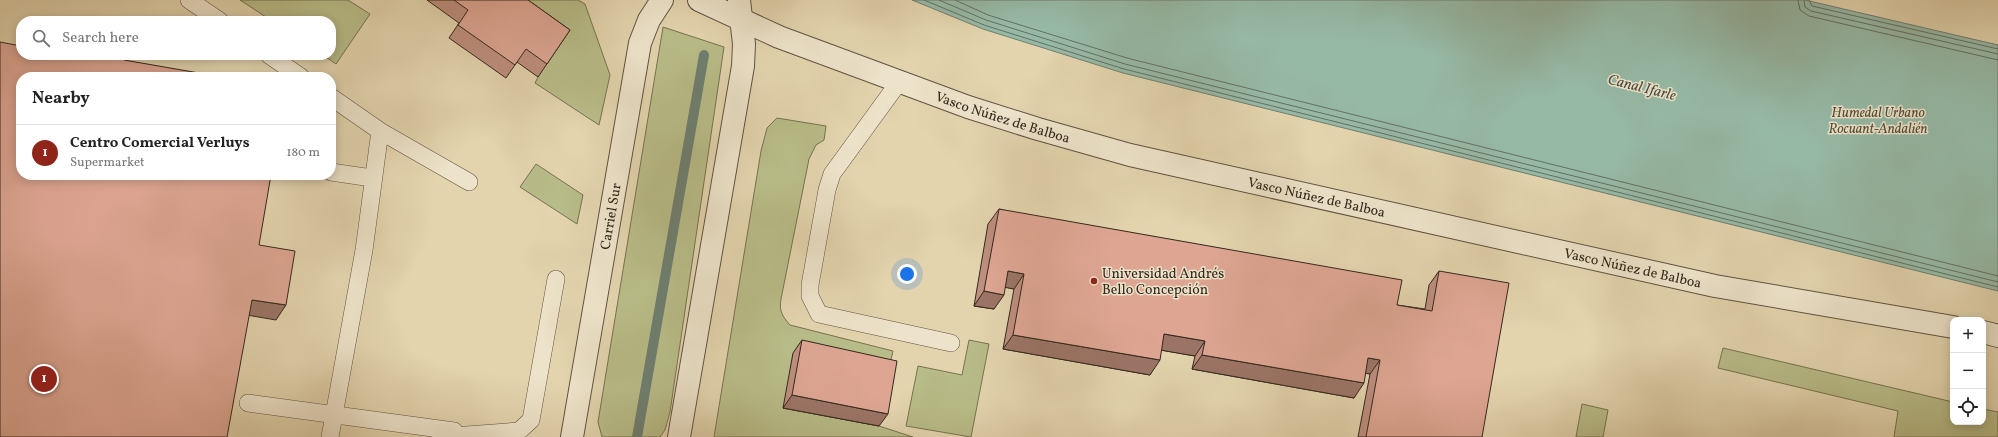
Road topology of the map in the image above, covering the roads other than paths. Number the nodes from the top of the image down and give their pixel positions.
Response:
1 (189, 0) edge
2 (662, 0) edge
3 (698, 0) edge
4 (741, 10) edge
5 (213, 16) edge
6 (276, 60) edge
7 (294, 72) edge
8 (899, 82) junction
9 (336, 100) edge
10 (380, 130) junction
11 (336, 173) edge
12 (372, 178) junction
13 (469, 182) dead end
14 (556, 280) dead end
15 (1950, 326) edge
16 (1986, 333) edge
17 (1998, 336) edge
18 (951, 343) dead end
19 (248, 403) dead end
20 (334, 415) junction
21 (479, 434) junction
22 (330, 437) edge
23 (440, 437) edge
24 (572, 437) edge
25 (680, 437) edge

1 - 5 lane
2 - 24 street, Carriel Sur
3 - 4 street, Vasco Núñez de Balboa
4 - 8 street, Vasco Núñez de Balboa
4 - 25 street
6 - 7 lane
8 - 15 street, Vasco Núñez de Balboa
8 - 18 lane
9 - 10 lane
10 - 12 lane
10 - 13 lane
11 - 12 lane
12 - 20 lane
14 - 21 lane
16 - 17 street
19 - 20 lane
20 - 21 lane
20 - 22 lane
21 - 23 lane

